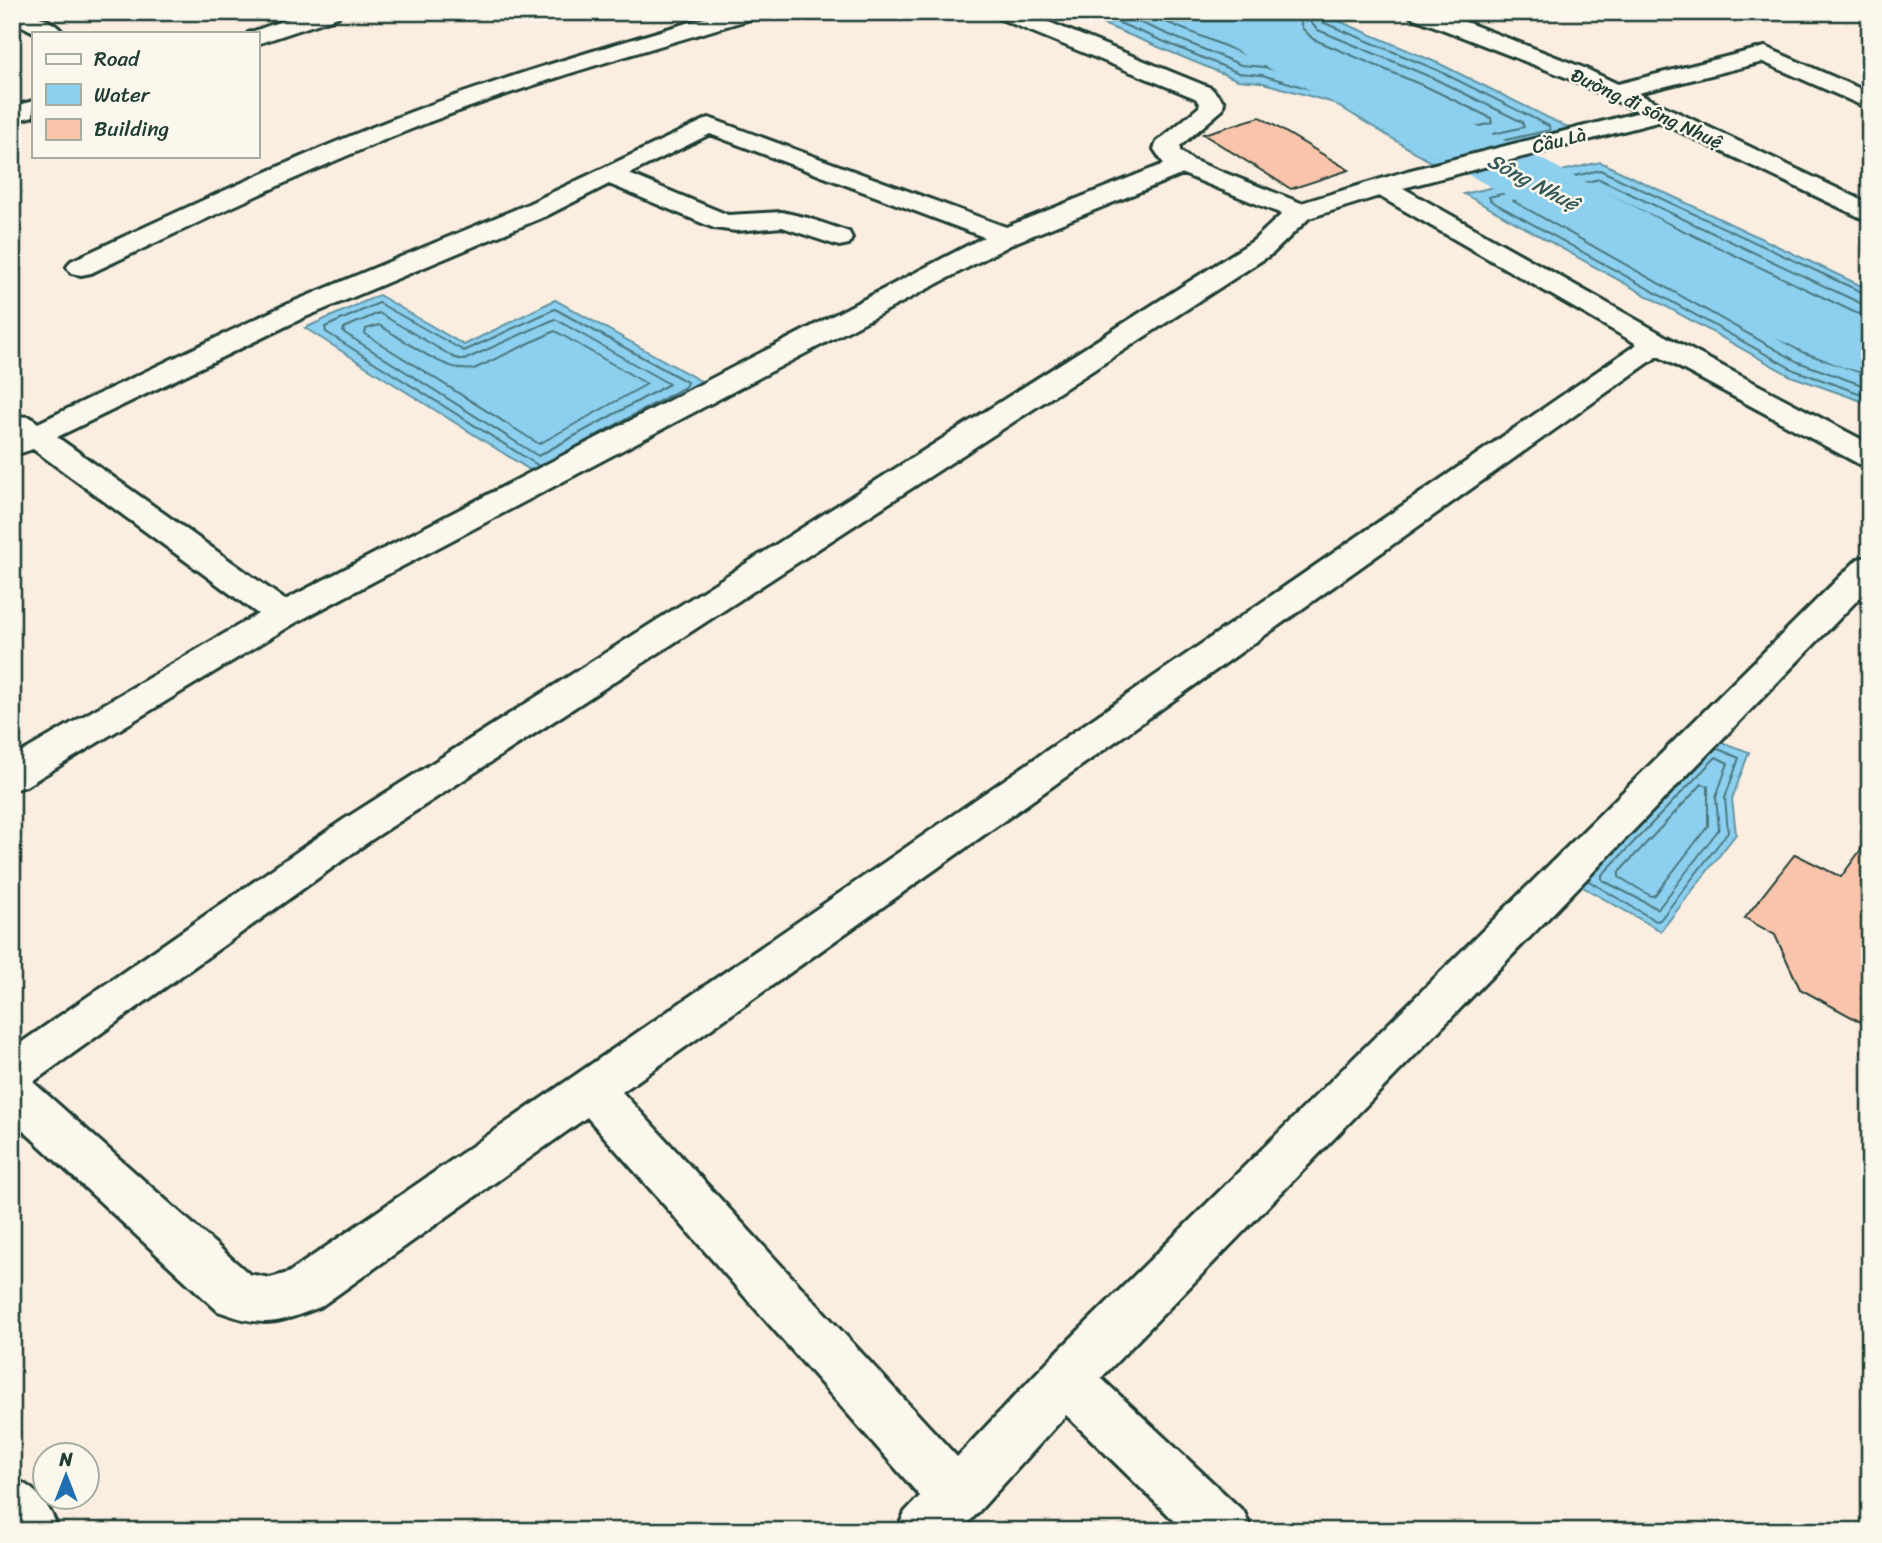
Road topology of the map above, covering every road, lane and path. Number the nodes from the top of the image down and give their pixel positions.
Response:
1 (12, 12) edge
2 (330, 12) edge
3 (749, 12) edge
4 (1004, 12) edge
5 (1419, 12) edge
6 (50, 32) edge
7 (259, 36) edge
8 (1614, 92) junction
9 (1870, 102) edge
10 (32, 108) edge
11 (1660, 114) junction
12 (12, 115) edge
13 (1183, 165) junction
14 (608, 174) junction
15 (1382, 187) junction
16 (1300, 212) junction
17 (1870, 214) edge
18 (1006, 236) junction
19 (839, 238) dead end
20 (81, 267) dead end
21 (1657, 343) junction
22 (20, 434) edge
23 (1870, 457) edge
24 (1870, 567) edge
25 (284, 615) junction
26 (12, 776) edge
27 (12, 1073) edge
28 (591, 1090) junction
29 (12, 1091) edge
30 (1065, 1379) junction
31 (12, 1505) edge
32 (940, 1514) edge
33 (32, 1531) edge
34 (1224, 1531) edge

1 - 6 street
2 - 7 street
3 - 20 street
4 - 13 street
5 - 8 street, Đường đi sông Nhuệ
8 - 9 street
8 - 11 street, Đường đi sông Nhuệ
10 - 12 street
11 - 15 street, Cầu Là
11 - 17 street, Đường đi sông Nhuệ
13 - 16 street
13 - 18 street
14 - 18 street
14 - 19 street
14 - 22 street
15 - 16 street, Cầu Là
15 - 21 street
16 - 27 street
18 - 25 street
21 - 23 street
21 - 28 street
22 - 25 street
24 - 30 street
25 - 26 street
28 - 29 street
28 - 32 street
30 - 32 street
30 - 34 street
31 - 33 street

